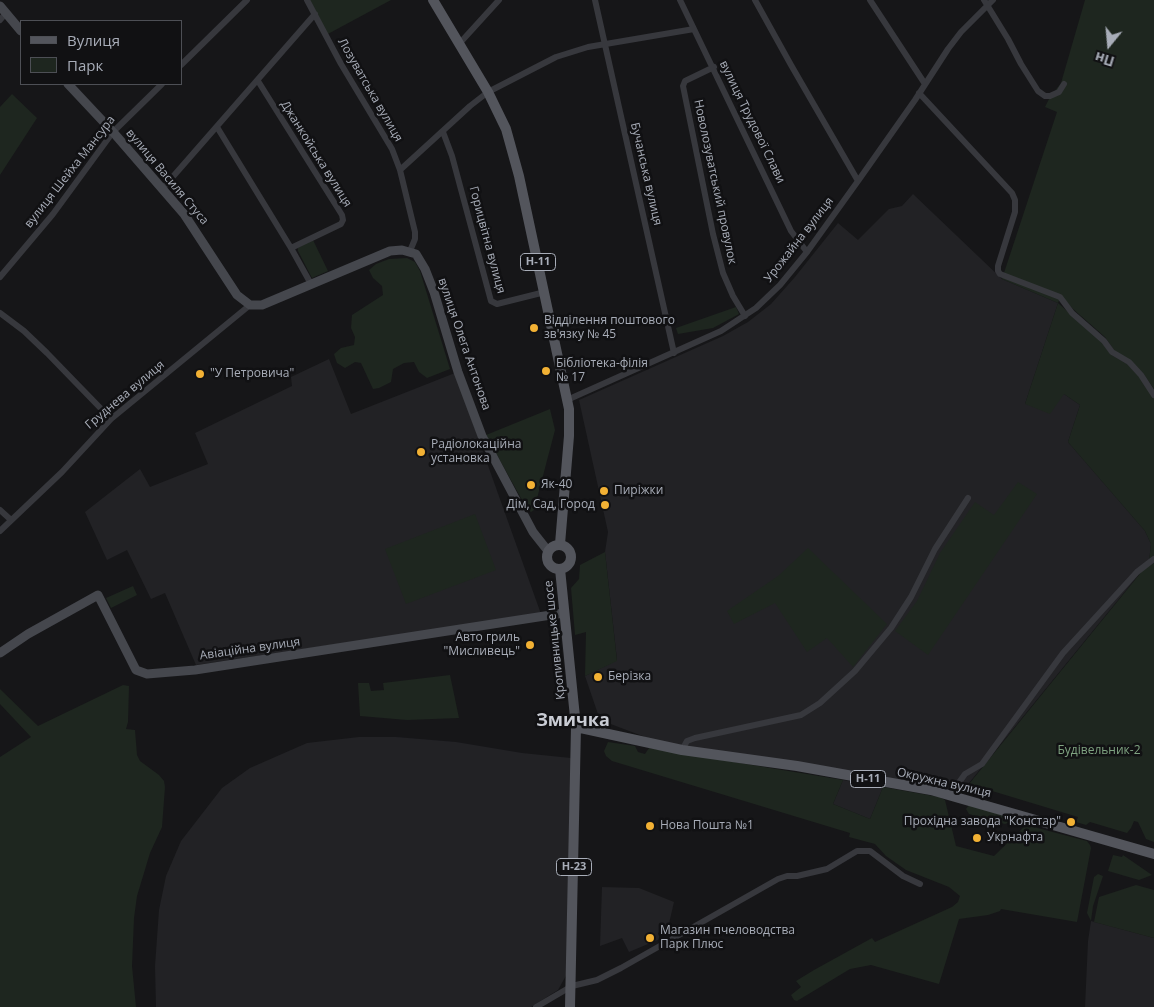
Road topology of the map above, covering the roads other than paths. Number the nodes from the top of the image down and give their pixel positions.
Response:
1 (247, 0) edge
2 (307, 0) edge
3 (433, 0) edge
4 (499, 0) edge
5 (595, 0) edge
6 (680, 0) edge
7 (755, 0) edge
8 (870, 0) edge
9 (993, 0) edge
10 (985, 3) edge
11 (2, 13) edge
12 (315, 14) junction
13 (20, 29) edge
14 (694, 29) junction
15 (459, 44) junction
16 (605, 44) junction
17 (182, 64) edge
18 (714, 67) junction
19 (258, 81) junction
20 (925, 84) junction
21 (1064, 84) dead end
22 (69, 85) edge
23 (161, 85) edge
24 (488, 92) junction
25 (920, 93) junction
26 (217, 127) junction
27 (113, 132) junction
28 (443, 132) junction
29 (400, 170) junction
30 (858, 181) junction
31 (163, 188) junction
32 (291, 248) junction
33 (410, 252) junction
34 (807, 252) junction
35 (0, 277) edge
36 (311, 284) junction
37 (545, 292) junction
38 (250, 305) junction
39 (0, 313) edge
40 (745, 316) junction
41 (674, 353) junction
42 (1154, 395) edge
43 (567, 400) junction
44 (111, 419) junction
45 (968, 498) dead end
46 (0, 510) edge
47 (12, 520) junction
48 (0, 531) edge
49 (560, 544) junction
50 (548, 551) junction
51 (1154, 559) edge
52 (560, 569) junction
53 (564, 613) junction
54 (0, 653) edge
55 (576, 727) junction
56 (682, 750) junction
57 (950, 795) junction
58 (1154, 854) edge
59 (920, 884) dead end
60 (572, 986) junction
61 (536, 1007) edge
62 (570, 1007) edge

1 - 17 street
2 - 12 street, Лозуватська вулиця
3 - 15 main road, Н-11
4 - 15 street
5 - 16 street, Бучанська вулиця
6 - 14 street, вулиця Трудової Слави
7 - 30 street
8 - 20 street
9 - 10 street, Урожайна вулиця
10 - 20 street, Урожайна вулиця
10 - 21 street
11 - 13 main road
12 - 19 street
12 - 29 street, Лозуватська вулиця
14 - 16 street
14 - 18 street, вулиця Трудової Слави
15 - 24 main road, Н-11
16 - 24 street
16 - 41 street, Бучанська вулиця
18 - 34 street, вулиця Трудової Слави
18 - 40 street, Новолозуватський провулок
19 - 26 street
19 - 32 street, Джанкойська вулиця
20 - 25 street, Урожайна вулиця
22 - 27 main road, вулиця Василя Стуса
23 - 27 street, вулиця Шейха Мансура
24 - 28 street
24 - 37 main road, Н-11
25 - 30 street, Урожайна вулиця
25 - 42 street
26 - 31 street
26 - 32 street
27 - 31 main road, вулиця Василя Стуса
27 - 35 street, вулиця Шейха Мансура
28 - 29 street
28 - 37 street, Горицвітна вулиця
29 - 33 street, Лозуватська вулиця
30 - 34 street, Урожайна вулиця
31 - 38 main road, вулиця Василя Стуса
32 - 36 street
33 - 36 main road
33 - 50 main road, вулиця Олега Антонова
34 - 40 street, Урожайна вулиця
36 - 38 main road
37 - 43 main road, Н-11
38 - 44 street, Груднева вулиця
39 - 44 street
40 - 41 street, Урожайна вулиця
41 - 43 street, Урожайна вулиця
43 - 49 main road, Н-11
44 - 47 street, Груднева вулиця
45 - 56 street
46 - 47 street
47 - 48 street, Груднева вулиця
49 - 50 main road
49 - 52 main road, Кропивницьке шосе
50 - 52 main road, Кропивницьке шосе
51 - 57 street
52 - 53 main road, Кропивницьке шосе
53 - 54 main road, Авіаційна вулиця
53 - 55 main road, Кропивницьке шосе
55 - 56 main road, Окружна вулиця / Н-11
55 - 60 main road, Кропивницьке шосе / Н-23
56 - 57 main road, Окружна вулиця / Н-11
57 - 58 main road, Окружна вулиця / Н-11
59 - 60 street
60 - 61 street
60 - 62 main road, Кропивницьке шосе / Н-23

